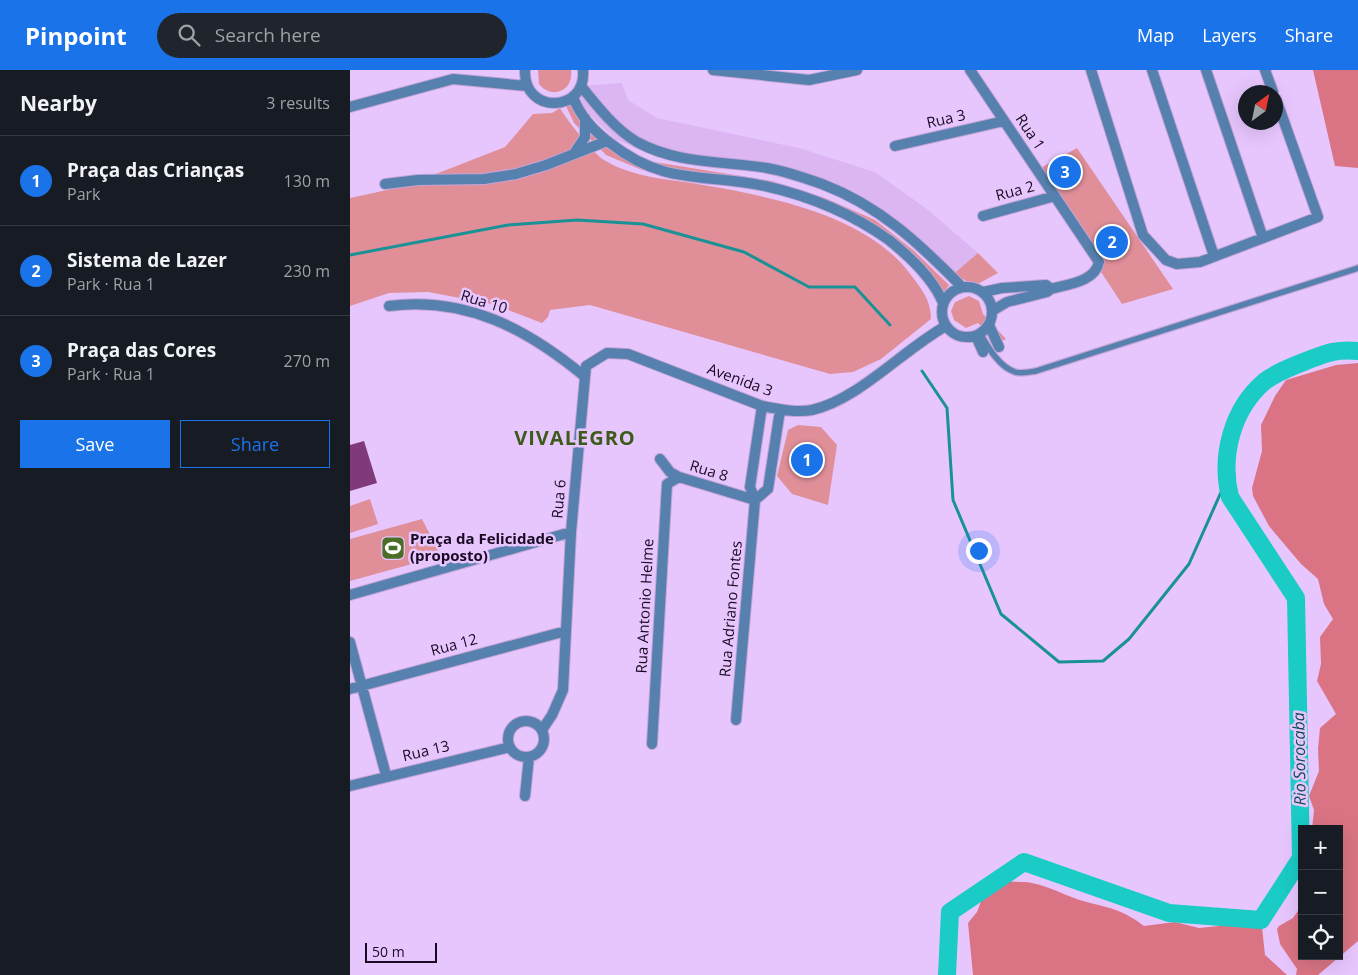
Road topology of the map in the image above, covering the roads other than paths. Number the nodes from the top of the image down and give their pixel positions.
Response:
1 (525, 70) edge
2 (583, 70) edge
3 (713, 70) edge
4 (857, 70) edge
5 (970, 70) edge
6 (1091, 70) edge
7 (1152, 70) edge
8 (1206, 70) edge
9 (1265, 70) edge
10 (1270, 85) edge
11 (527, 86) junction
12 (581, 86) junction
13 (573, 97) junction
14 (350, 107) edge
15 (585, 118) junction
16 (1283, 119) edge
17 (1004, 121) junction
18 (607, 141) junction
19 (895, 146) dead end
20 (574, 153) junction
21 (385, 184) dead end
22 (1055, 196) junction
23 (983, 216) dead end
24 (1262, 238) junction
25 (1214, 256) junction
26 (1358, 268) edge
27 (962, 287) junction
28 (1051, 288) junction
29 (983, 292) junction
30 (943, 302) junction
31 (389, 306) dead end
32 (992, 311) junction
33 (988, 325) junction
34 (946, 326) junction
35 (978, 334) junction
36 (999, 348) dead end
37 (983, 352) dead end
38 (594, 360) joint
39 (584, 376) junction
40 (762, 406) junction
41 (780, 410) junction
42 (660, 459) dead end
43 (754, 470) junction
44 (770, 473) junction
45 (679, 477) junction
46 (756, 500) junction
47 (571, 532) junction
48 (350, 595) edge
49 (566, 631) junction
50 (350, 642) edge
51 (355, 688) edge
52 (736, 720) dead end
53 (542, 730) junction
54 (652, 744) dead end
55 (510, 748) junction
56 (529, 757) junction
57 (386, 775) junction
58 (350, 786) edge
59 (525, 796) dead end

1 - 11 street
2 - 12 street
3 - 4 street
5 - 17 street, Rua 1
6 - 25 street
7 - 25 street
8 - 24 street
9 - 10 street
11 - 13 street
11 - 14 street
12 - 13 street
12 - 27 street
13 - 15 street
15 - 18 street
15 - 20 street
16 - 24 street
17 - 19 street, Rua 3
17 - 22 street, Rua 1
18 - 20 street
18 - 30 street
20 - 21 street
22 - 23 street, Rua 2
22 - 28 street, Rua 1
24 - 25 street
26 - 35 lane
27 - 29 street
27 - 30 street
28 - 29 street
28 - 32 street
29 - 32 street
30 - 34 street
31 - 39 street, Rua 10
32 - 33 street
33 - 35 street
33 - 36 street
34 - 35 street
34 - 41 street, Avenida 3
35 - 37 street
38 - 39 street, Rua 6
38 - 40 street, Avenida 3
39 - 47 street, Rua 6
40 - 41 street, Avenida 3
40 - 43 street, Rua Adriano Fontes
41 - 44 street, Rua Adriano Fontes
42 - 45 street, Rua 8
43 - 44 street
43 - 46 street, Rua Adriano Fontes
44 - 46 street, Rua Adriano Fontes
45 - 46 street, Rua 8
45 - 54 street, Rua Antonio Helme
46 - 52 street, Rua Adriano Fontes
47 - 48 street
47 - 49 street, Rua 6
49 - 51 street, Rua 12
49 - 53 street, Rua 6
50 - 51 street
51 - 57 street
53 - 55 street
53 - 56 street
55 - 56 street
55 - 57 street, Rua 13
56 - 59 street
57 - 58 street, Rua 13

